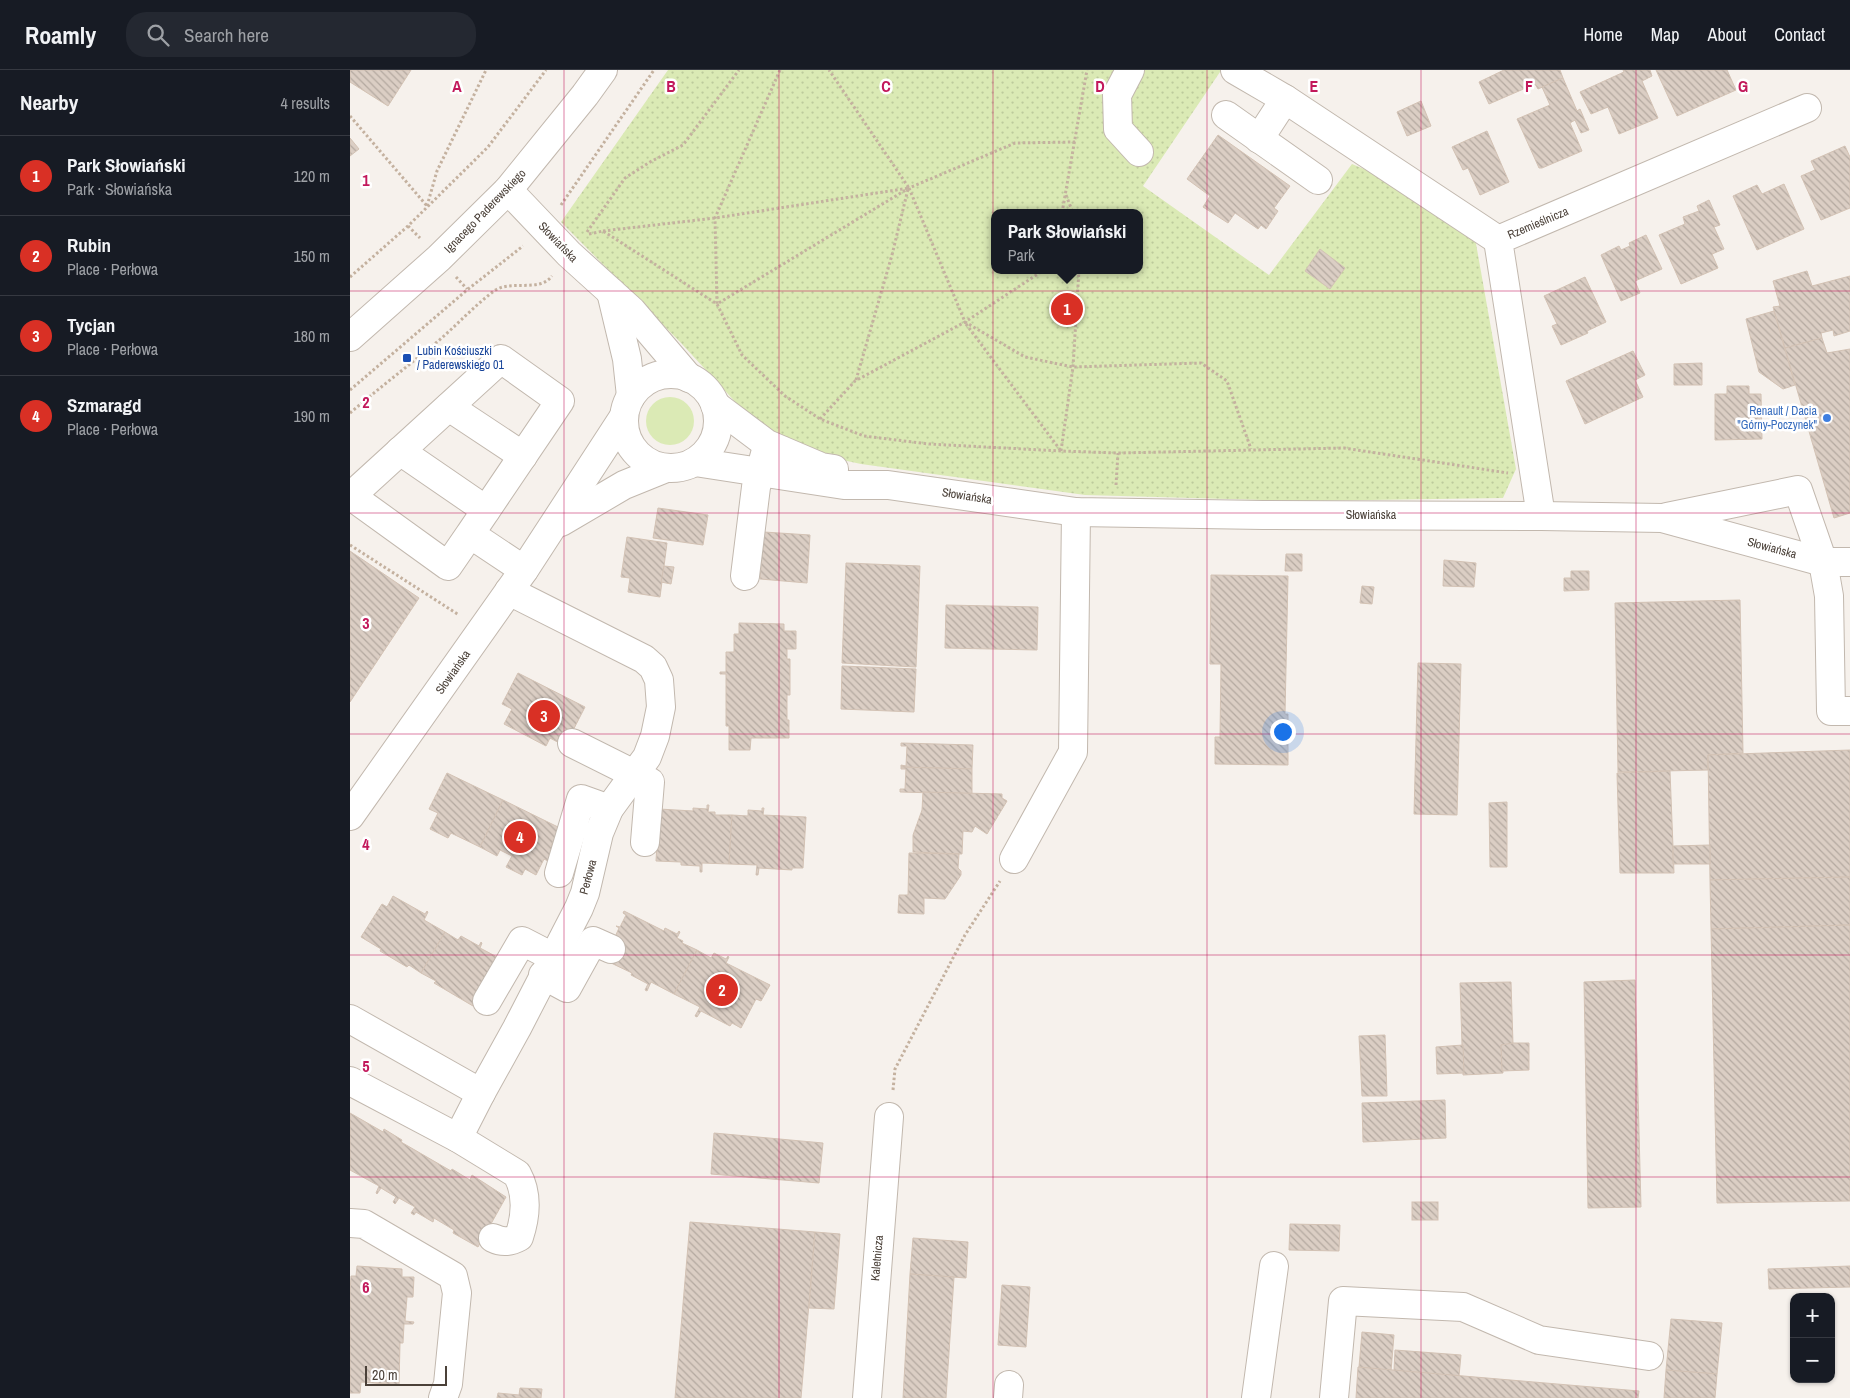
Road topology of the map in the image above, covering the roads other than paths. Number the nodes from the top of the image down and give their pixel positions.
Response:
1 (603, 70) edge
2 (1130, 70) edge
3 (1235, 70) edge
4 (1285, 100) junction
5 (1807, 108) dead end
6 (1226, 116) dead end
7 (1259, 139) junction
8 (1139, 152) dead end
9 (1318, 180) dead end
10 (508, 190) junction
11 (1498, 240) junction
12 (611, 292) junction
13 (350, 337) edge
14 (689, 378) junction
15 (715, 405) junction
16 (449, 406) junction
17 (627, 407) junction
18 (767, 444) junction
19 (400, 451) junction
20 (523, 456) junction
21 (695, 462) junction
22 (666, 468) junction
23 (761, 471) junction
24 (888, 485) junction
25 (486, 510) junction
26 (1076, 512) junction
27 (1541, 516) junction
28 (1662, 518) junction
29 (553, 527) junction
30 (470, 534) junction
31 (1823, 562) junction
32 (1850, 562) edge
33 (745, 576) dead end
34 (517, 580) junction
35 (1850, 711) edge
36 (572, 743) dead end
37 (634, 775) junction
38 (609, 809) junction
39 (350, 816) edge
40 (645, 842) dead end
41 (1014, 859) road end
42 (559, 874) dead end
43 (610, 949) dead end
44 (548, 966) junction
45 (487, 1001) dead end
46 (350, 1019) edge
47 (350, 1081) edge
48 (481, 1093) junction
49 (889, 1118) road end
50 (458, 1138) junction
51 (350, 1223) edge
52 (493, 1238) dead end
53 (1274, 1266) dead end
54 (1649, 1356) dead end
55 (442, 1398) edge
56 (867, 1398) edge
57 (1256, 1398) edge
58 (1334, 1398) edge

1 - 10 street, Ignacego Paderewskiego
2 - 8 street
3 - 4 street
4 - 7 street
4 - 11 street
5 - 11 street, Rzemieślnicza
6 - 7 street
7 - 9 street
10 - 12 street, Słowiańska
10 - 13 street, Ignacego Paderewskiego
11 - 27 street, Rzemieślnicza
12 - 14 street, Słowiańska
12 - 17 street
14 - 15 street
14 - 17 street
15 - 18 street
15 - 21 street
16 - 19 street
16 - 20 street
16 - 20 street
17 - 22 street
17 - 29 street, Słowiańska
18 - 23 street
18 - 24 street
19 - 25 street
19 - 30 street
20 - 25 street
21 - 22 street
21 - 23 street
22 - 29 street
23 - 24 street
23 - 33 street
24 - 26 street, Słowiańska
25 - 30 street
26 - 27 street, Słowiańska
26 - 41 street
27 - 28 street, Słowiańska
28 - 31 street, Słowiańska
28 - 31 street
29 - 34 street, Słowiańska
30 - 34 street, Perłowa
31 - 32 street, Słowiańska
31 - 35 street
34 - 37 street, Perłowa
34 - 39 street, Słowiańska
36 - 37 street
37 - 38 street, Perłowa
37 - 40 street
38 - 42 street
38 - 44 street, Perłowa
43 - 44 street
44 - 45 street
44 - 48 street, Perłowa
46 - 48 street
47 - 50 street
48 - 50 street, Perłowa
49 - 56 street, Kaletnicza
50 - 52 street
51 - 55 street
53 - 57 street
54 - 58 street

